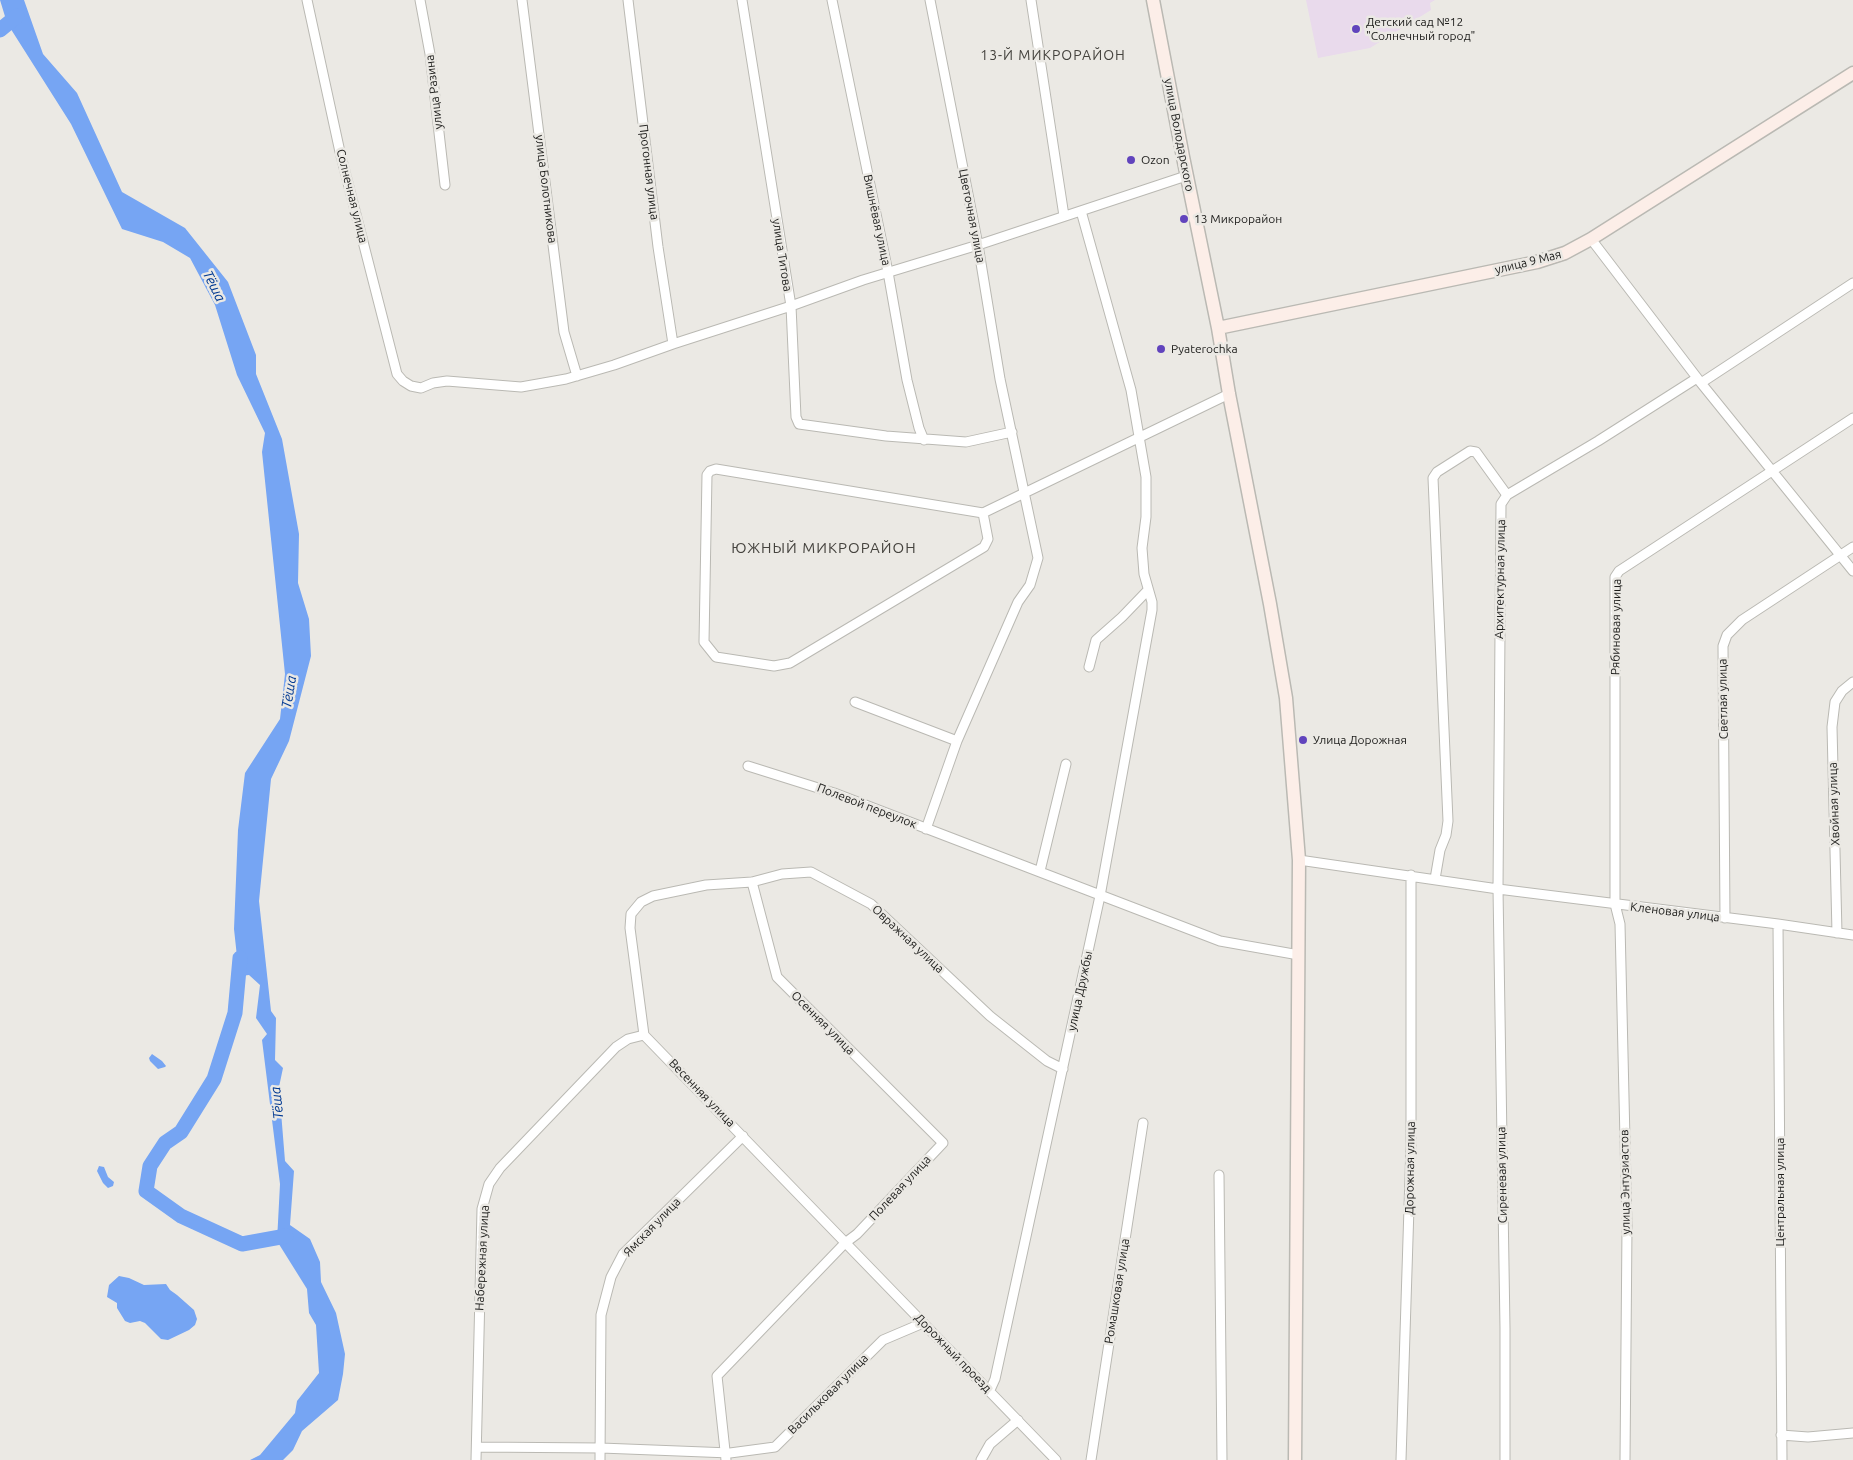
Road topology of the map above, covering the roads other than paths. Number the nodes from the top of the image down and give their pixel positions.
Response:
1 (307, 0) edge
2 (420, 0) edge
3 (522, 0) edge
4 (628, 0) edge
5 (742, 0) edge
6 (832, 0) edge
7 (930, 0) edge
8 (1031, 0) edge
9 (1153, 0) edge
10 (1853, 73) edge
11 (1186, 176) junction
12 (445, 185) dead end
13 (1081, 211) junction
14 (1064, 216) junction
15 (1591, 239) junction
16 (978, 245) junction
17 (888, 272) junction
18 (1853, 283) edge
19 (790, 306) junction
20 (1218, 328) junction
21 (673, 344) junction
22 (577, 376) junction
23 (1699, 380) junction
24 (1229, 394) junction
25 (1853, 418) edge
26 (1012, 432) junction
27 (1138, 436) junction
28 (924, 440) junction
29 (1770, 470) junction
30 (1024, 494) junction
31 (1507, 495) junction
32 (983, 513) junction
33 (1853, 547) edge
34 (1840, 555) junction
35 (1853, 571) edge
36 (1148, 590) junction
37 (1089, 667) dead end
38 (1853, 682) edge
39 (855, 702) dead end
40 (957, 741) junction
41 (1066, 764) dead end
42 (748, 766) dead end
43 (926, 828) junction
44 (1300, 860) junction
45 (1040, 871) junction
46 (1411, 875) junction
47 (1434, 879) junction
48 (752, 882) junction
49 (1498, 890) junction
50 (1100, 896) junction
51 (1615, 904) junction
52 (1725, 918) junction
53 (1778, 924) junction
54 (1837, 933) junction
55 (1853, 935) edge
56 (1298, 956) junction
57 (644, 1035) junction
58 (1064, 1069) junction
59 (1143, 1123) dead end
60 (744, 1136) junction
61 (941, 1141) joint
62 (1219, 1175) dead end
63 (846, 1243) junction
64 (923, 1323) junction
65 (990, 1390) junction
66 (1018, 1420) junction
67 (1853, 1433) edge
68 (1781, 1435) junction
69 (477, 1447) junction
70 (601, 1448) junction
71 (727, 1455) edge
72 (476, 1460) edge
73 (600, 1460) edge
74 (981, 1460) edge
75 (1056, 1460) edge
76 (1091, 1460) edge
77 (1222, 1460) edge
78 (1295, 1460) edge
79 (1401, 1460) edge
80 (1505, 1460) edge
81 (1625, 1460) edge
82 (1782, 1460) edge

1 - 22 street, Солнечная улица
2 - 12 street, улица Разина
3 - 22 street, улица Болотникова
4 - 21 street, Прогонная улица
5 - 19 street, улица Титова
6 - 17 street, Вишнёвая улица
7 - 16 street, Цветочная улица
8 - 14 street
9 - 11 main road, улица Володарского
10 - 15 main road, улица 9 Мая
11 - 13 street
11 - 20 main road, улица Володарского
13 - 14 street
13 - 27 street, улица Дружбы
14 - 16 street
15 - 20 main road, улица 9 Мая
15 - 23 street
16 - 17 street
16 - 26 street, Цветочная улица
17 - 19 street
17 - 28 street, Вишнёвая улица
18 - 23 street
19 - 21 street
19 - 28 street, улица Титова
20 - 24 main road, улица Володарского
21 - 22 street
23 - 29 street
23 - 31 street
24 - 27 street
24 - 44 main road, улица Володарского
25 - 29 street, Рябиновая улица
26 - 28 street
26 - 30 street, Цветочная улица
27 - 30 street
27 - 36 street, улица Дружбы
29 - 34 street
29 - 51 street, Рябиновая улица
30 - 32 street
30 - 40 street, Полевой переулок
31 - 47 street
31 - 49 street, Архитектурная улица
32 - 32 street
33 - 34 street, Светлая улица
34 - 35 street
34 - 52 street, Светлая улица
36 - 37 street
36 - 50 street, улица Дружбы
38 - 54 street, Хвойная улица
39 - 40 street
40 - 43 street, Полевой переулок
41 - 45 street
42 - 43 street, Полевой переулок
43 - 45 street
44 - 46 street, Кленовая улица
44 - 56 main road, улица Володарского
45 - 50 street
46 - 47 street, Кленовая улица
46 - 79 street, Дорожная улица
47 - 49 street, Кленовая улица
48 - 57 street, Овражная улица
48 - 58 street, Овражная улица
48 - 61 street, Осенняя улица
49 - 51 street, Кленовая улица
49 - 80 street, Сиреневая улица
50 - 56 street
50 - 58 street, улица Дружбы
51 - 52 street, Кленовая улица
51 - 81 street, улица Энтузиастов
52 - 53 street, Кленовая улица
53 - 54 street, Кленовая улица
53 - 68 street, Центральная улица
54 - 55 street, Кленовая улица
56 - 78 main road, улица Володарского
57 - 60 street, Весенняя улица
57 - 69 street, Набережная улица
58 - 65 street, улица Дружбы
59 - 76 street, Ромашковая улица
60 - 63 street, Весенняя улица
60 - 70 street, Ямская улица
61 - 63 street, Полевая улица
62 - 77 street
63 - 64 street, Дорожный проезд
63 - 71 street
64 - 65 street, Дорожный проезд
64 - 71 street, Васильковая улица
65 - 66 street, Дорожный проезд
66 - 74 street
66 - 75 street, Дорожный проезд
67 - 68 street
68 - 82 street, Центральная улица
69 - 70 street, Васильковая улица
69 - 72 street, Набережная улица
70 - 71 street, Васильковая улица
70 - 73 street, Ямская улица

